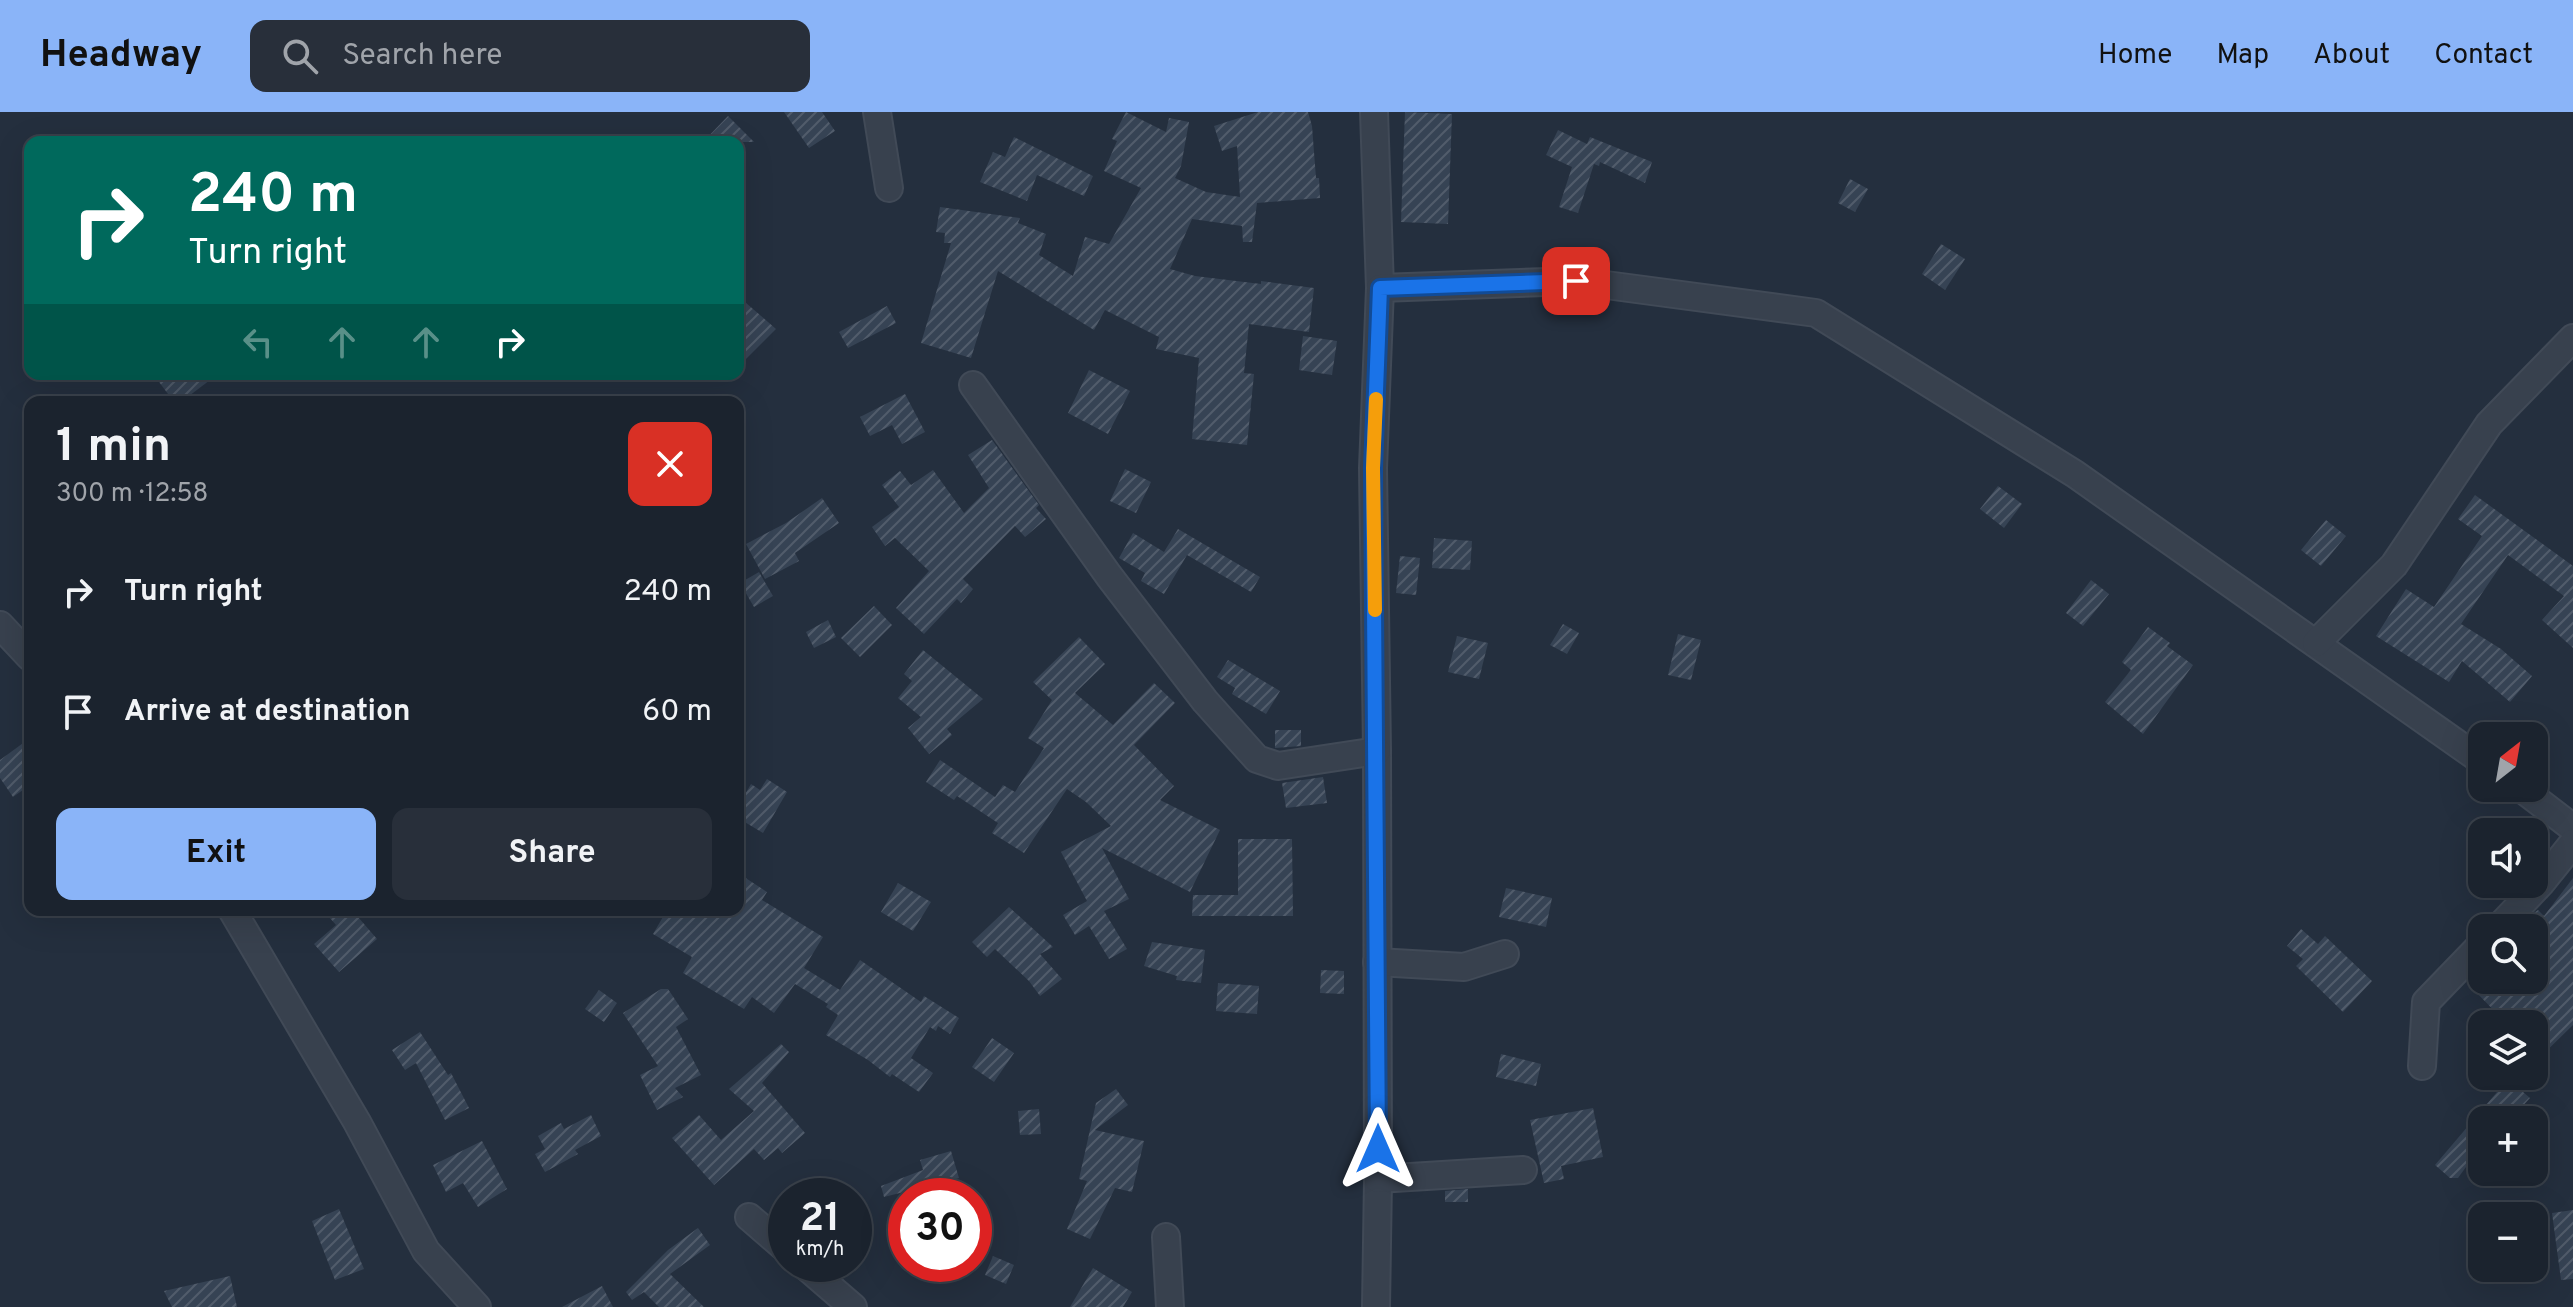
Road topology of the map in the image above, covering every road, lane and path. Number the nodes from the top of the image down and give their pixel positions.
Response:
1 (877, 112) edge
2 (1374, 112) edge
3 (889, 188) dead end
4 (1380, 288) junction
5 (2573, 338) edge
6 (973, 385) dead end
7 (0, 625) edge
8 (2316, 643) junction
9 (24, 651) edge
10 (1377, 751) junction
11 (2468, 751) edge
12 (2541, 802) edge
13 (2544, 804) junction
14 (2573, 809) edge
15 (2573, 828) edge
16 (2573, 843) edge
17 (2511, 914) edge
18 (236, 916) edge
19 (1505, 954) dead end
20 (2468, 958) edge
21 (1377, 962) junction
22 (2422, 1066) dead end
23 (1523, 1170) dead end
24 (1378, 1179) junction
25 (749, 1217) dead end
26 (768, 1233) edge
27 (1166, 1237) dead end
28 (824, 1282) edge
29 (477, 1307) edge
30 (853, 1307) edge
31 (1170, 1307) edge
32 (1376, 1307) edge

1 - 3 street
2 - 4 street
4 - 8 street
4 - 10 street
5 - 8 street
6 - 10 street
7 - 9 street
8 - 11 street
10 - 21 street
12 - 13 street
13 - 14 street
13 - 15 street
16 - 17 street
18 - 29 street
19 - 21 street
20 - 22 street
21 - 24 street
23 - 24 street
24 - 32 street
25 - 26 street
27 - 31 street
28 - 30 street

